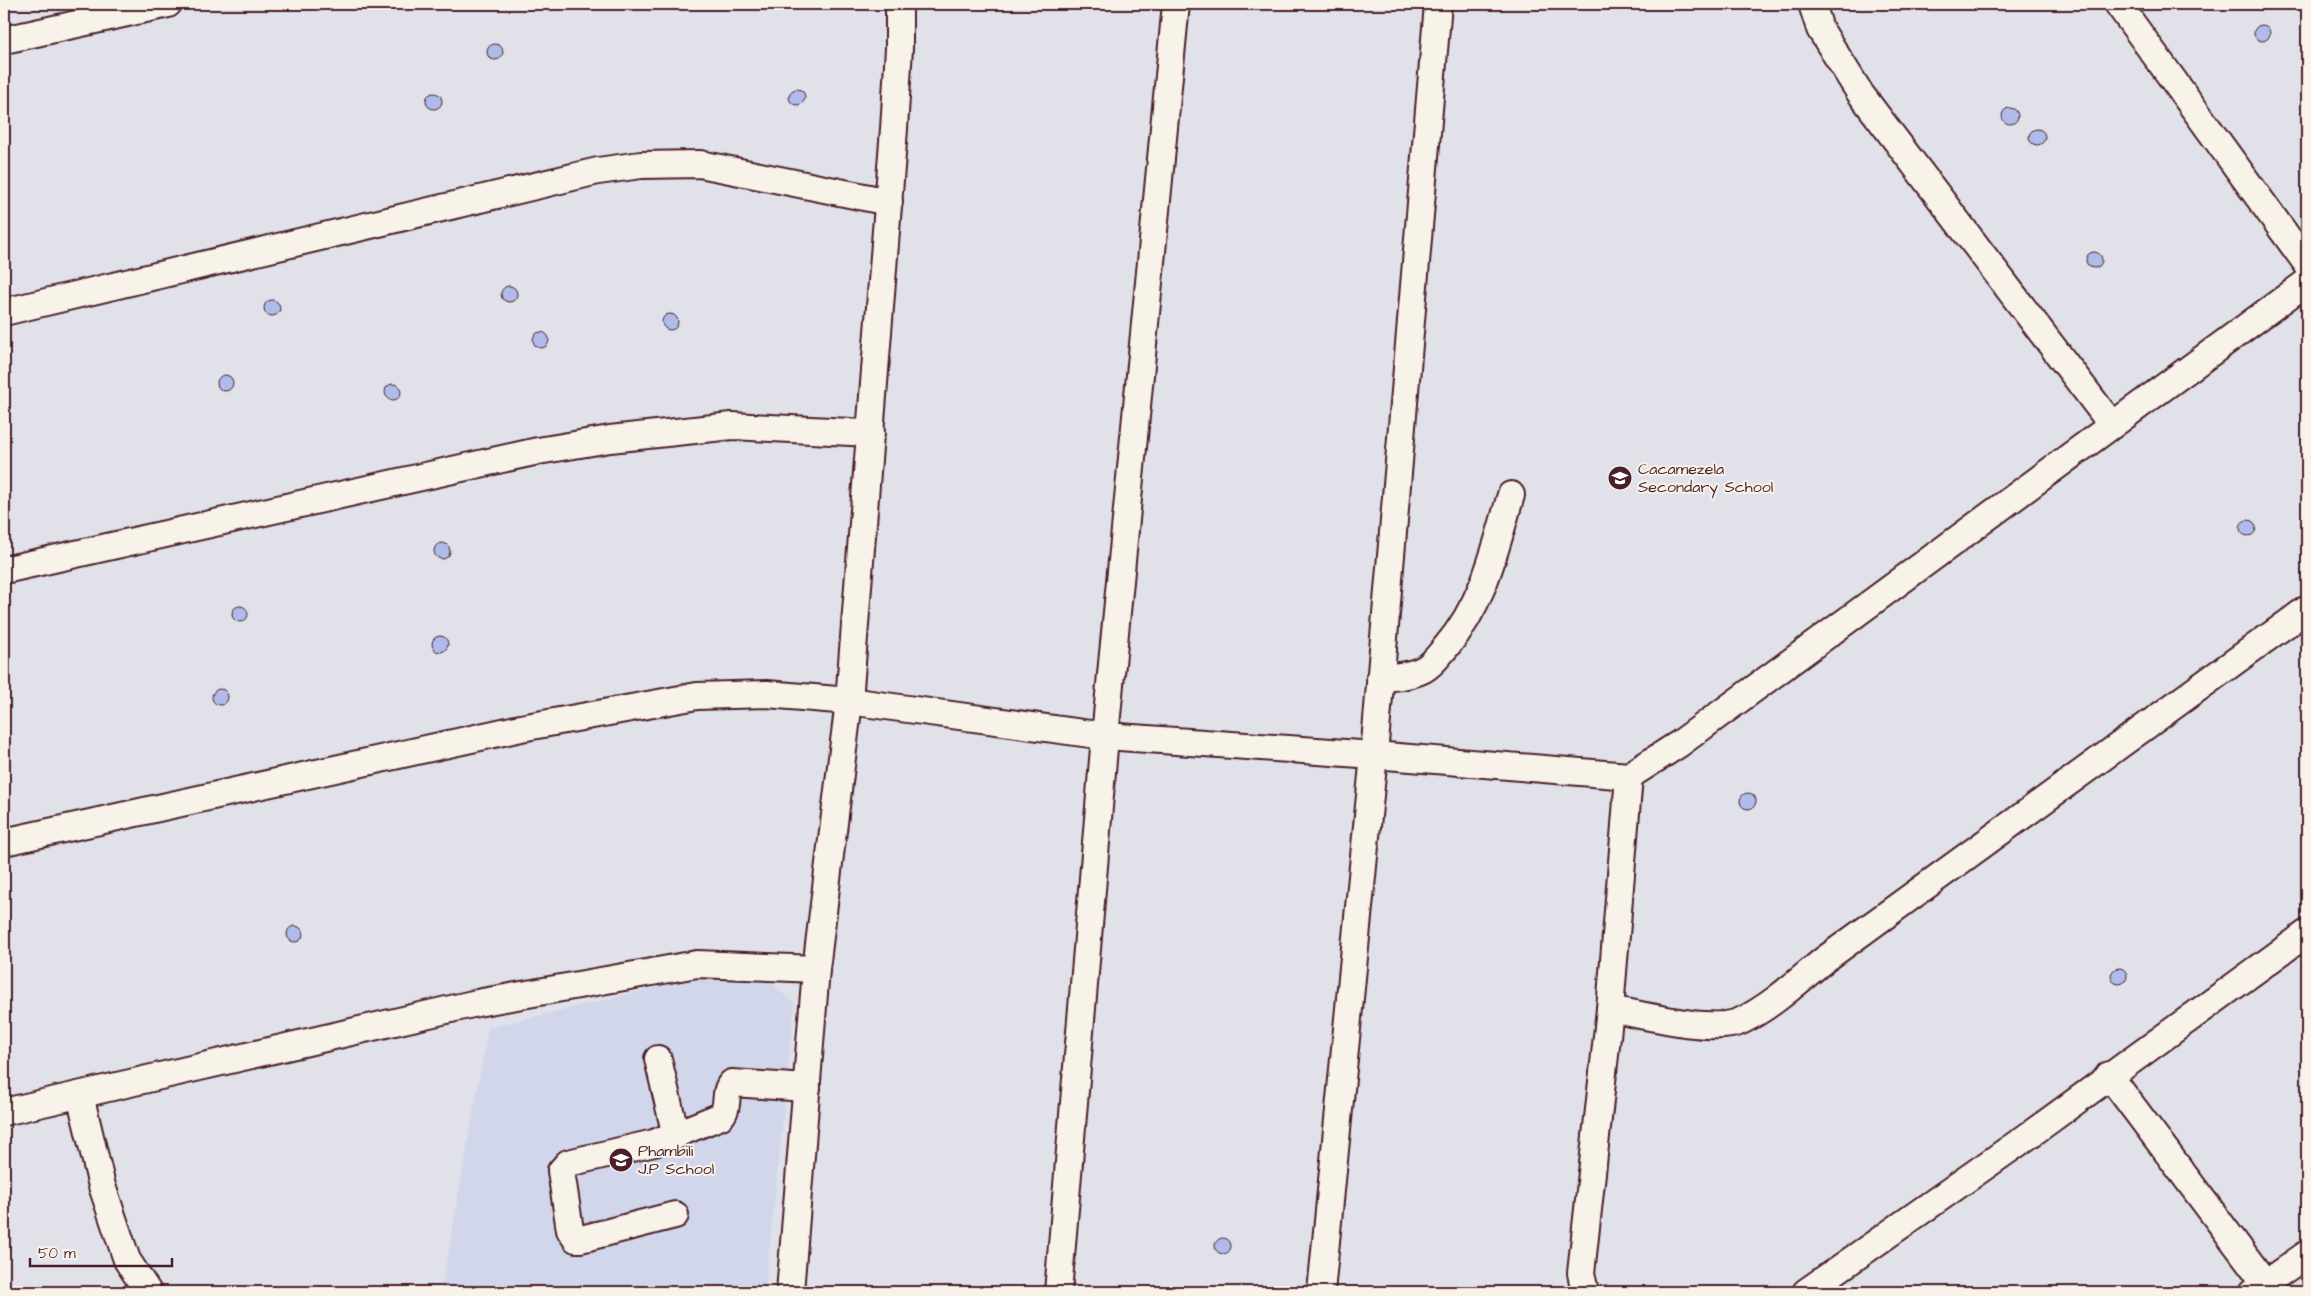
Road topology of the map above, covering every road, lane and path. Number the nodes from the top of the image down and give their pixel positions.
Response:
1 (168, 4) edge
2 (899, 4) edge
3 (1176, 4) edge
4 (1438, 4) edge
5 (1812, 4) edge
6 (2118, 4) edge
7 (4, 40) edge
8 (889, 202) junction
9 (2307, 264) edge
10 (2307, 282) edge
11 (4, 312) edge
12 (2112, 425) junction
13 (871, 434) junction
14 (1510, 495) dead end
15 (4, 570) edge
16 (2307, 609) edge
17 (1380, 678) junction
18 (850, 701) junction
19 (1105, 736) junction
20 (1374, 755) junction
21 (1630, 776) junction
22 (4, 842) edge
23 (2307, 933) edge
24 (816, 969) junction
25 (1610, 1009) junction
26 (658, 1059) dead end
27 (2110, 1075) junction
28 (807, 1088) junction
29 (80, 1096) junction
30 (4, 1112) edge
31 (676, 1136) junction
32 (675, 1215) dead end
33 (2307, 1254) edge
34 (2264, 1289) edge
35 (148, 1292) edge
36 (790, 1292) edge
37 (1058, 1292) edge
38 (1321, 1292) edge
39 (1585, 1292) edge
40 (1806, 1292) edge

1 - 7 street
2 - 8 street
3 - 19 street
4 - 17 street
5 - 12 street
6 - 9 street
8 - 11 street
8 - 13 street
10 - 12 street
12 - 21 street
13 - 15 street
13 - 18 street
14 - 17 street
16 - 25 street
17 - 20 street
18 - 19 street
18 - 22 street
18 - 24 street
19 - 20 street
19 - 37 street
20 - 21 street
20 - 38 street
21 - 25 street
23 - 27 street
24 - 28 street
24 - 29 street
25 - 39 street
26 - 31 street
27 - 34 street
27 - 40 street
28 - 31 street
28 - 36 street
29 - 30 street
29 - 35 street
31 - 32 street
33 - 34 street

